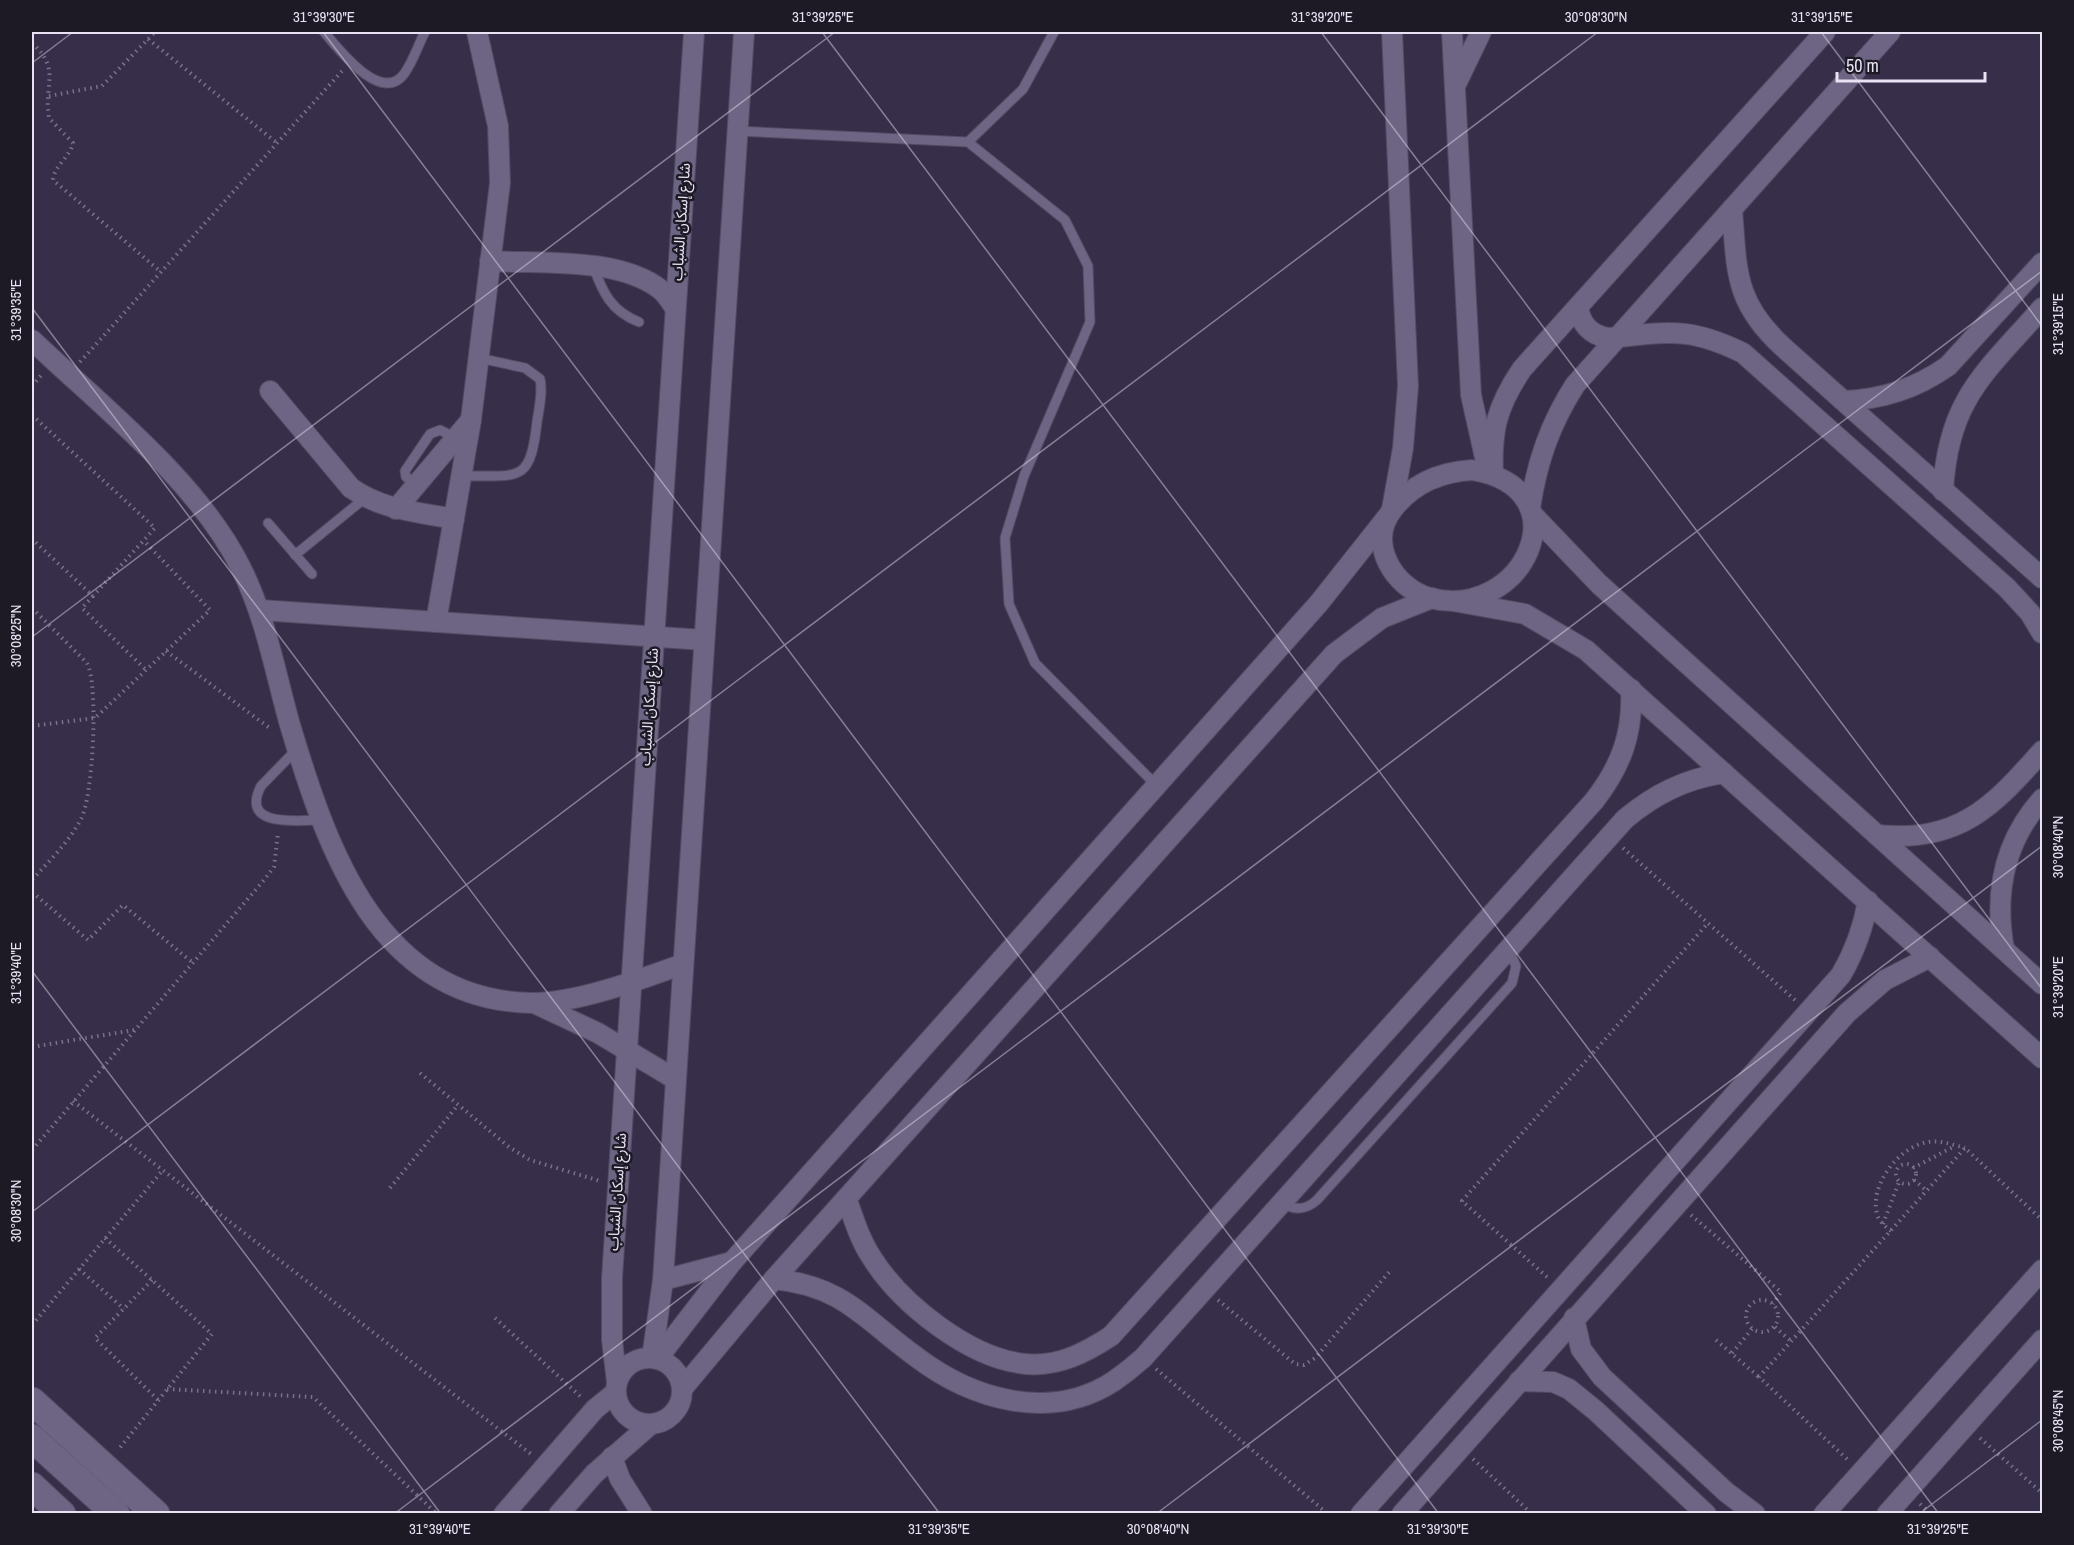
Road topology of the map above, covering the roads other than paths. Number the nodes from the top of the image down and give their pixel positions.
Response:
1 (324, 32) edge
2 (425, 32) edge
3 (477, 32) edge
4 (694, 32) edge
5 (744, 32) edge
6 (1054, 32) edge
7 (1392, 32) edge
8 (1452, 32) edge
9 (1480, 32) edge
10 (1825, 32) edge
11 (1890, 32) edge
12 (1456, 85) junction
13 (737, 131) junction
14 (968, 142) junction
15 (1732, 209) junction
16 (490, 261) junction
17 (2043, 263) edge
18 (593, 266) junction
19 (1578, 307) junction
20 (675, 308) junction
21 (2043, 308) edge
22 (639, 322) dead end
23 (1616, 337) junction
24 (32, 340) edge
25 (1783, 347) junction
26 (1962, 352) junction
27 (479, 358) junction
28 (1764, 369) junction
29 (1985, 373) junction
30 (270, 391) dead end
31 (1844, 401) junction
32 (471, 420) junction
33 (1491, 474) junction
34 (462, 476) junction
35 (1943, 491) junction
36 (365, 498) junction
37 (396, 509) junction
38 (1531, 511) junction
39 (1390, 513) junction
40 (454, 519) junction
41 (268, 523) dead end
42 (295, 555) junction
43 (312, 574) dead end
44 (2041, 577) edge
45 (1432, 598) junction
46 (2019, 600) junction
47 (1453, 602) junction
48 (260, 610) junction
49 (436, 622) junction
50 (2043, 633) edge
51 (654, 637) junction
52 (704, 640) junction
53 (1632, 688) junction
54 (297, 749) junction
55 (2043, 751) edge
56 (1724, 772) junction
57 (1155, 784) junction
58 (2014, 784) junction
59 (2040, 802) edge
60 (322, 820) junction
61 (1877, 835) junction
62 (1868, 901) junction
63 (2004, 949) junction
64 (1930, 957) junction
65 (683, 964) junction
66 (631, 981) junction
67 (2043, 984) edge
68 (534, 1003) junction
69 (626, 1050) junction
70 (2043, 1058) edge
71 (675, 1079) junction
72 (847, 1200) junction
73 (732, 1262) junction
74 (2043, 1270) edge
75 (774, 1279) junction
76 (663, 1280) junction
77 (1574, 1318) junction
78 (2043, 1340) edge
79 (655, 1358) junction
80 (1520, 1381) junction
81 (616, 1387) junction
82 (682, 1389) junction
83 (32, 1401) edge
84 (651, 1424) junction
85 (32, 1438) edge
86 (612, 1457) junction
87 (32, 1486) edge
88 (63, 1514) edge
89 (116, 1514) edge
90 (156, 1514) edge
91 (504, 1514) edge
92 (558, 1514) edge
93 (642, 1514) edge
94 (1362, 1514) edge
95 (1402, 1514) edge
96 (1706, 1514) edge
97 (1755, 1514) edge
98 (1824, 1514) edge
99 (1887, 1514) edge

1 - 2 lane
3 - 16 street
4 - 20 street, شارع إسكان الشباب
5 - 13 street
6 - 14 lane
7 - 39 street
8 - 12 street
9 - 12 street
10 - 19 street
11 - 15 street
12 - 33 street
13 - 14 lane
13 - 52 street
14 - 57 lane
15 - 23 street
15 - 25 street
16 - 18 street
16 - 27 street
17 - 26 street
18 - 20 street
18 - 22 lane
19 - 23 street
19 - 33 street
20 - 51 street, شارع إسكان الشباب
21 - 29 street
23 - 28 street
23 - 38 street
24 - 48 street
25 - 28 street
25 - 31 street
26 - 29 street
26 - 31 street
27 - 32 street
27 - 34 lane
28 - 46 street
29 - 35 street
30 - 36 street
31 - 35 street
32 - 34 street
32 - 37 street
33 - 38 street
33 - 39 street
34 - 40 street
35 - 44 street
36 - 37 street
36 - 42 lane
37 - 40 street
38 - 47 street
38 - 61 street
39 - 45 street
39 - 57 street
40 - 49 street
41 - 42 lane
42 - 43 lane
44 - 46 street
45 - 47 street
45 - 72 street
46 - 50 street
47 - 53 street
48 - 49 street
48 - 54 street
49 - 51 street
51 - 52 street
51 - 66 street, شارع إسكان الشباب
52 - 65 street
53 - 56 street
53 - 72 street
54 - 60 street
54 - 60 lane
55 - 58 street
56 - 62 street
56 - 75 street
57 - 73 street
58 - 59 street
58 - 61 street
59 - 63 street
60 - 68 street
61 - 63 street
62 - 64 street
62 - 94 street
63 - 67 street
64 - 70 street
64 - 77 street
65 - 66 street
65 - 71 street
66 - 68 street
66 - 69 street, شارع إسكان الشباب
68 - 69 street
69 - 71 street
69 - 81 street, شارع إسكان الشباب
71 - 76 street
72 - 75 street
73 - 76 street
73 - 79 street
74 - 98 street
75 - 82 street
76 - 79 street
77 - 80 street
77 - 97 street
78 - 99 street
79 - 81 street
79 - 82 street
80 - 95 street
80 - 96 street
81 - 84 street
81 - 91 street
82 - 84 street
83 - 90 street
84 - 86 street
85 - 89 street
86 - 92 street
86 - 93 street
87 - 88 street

